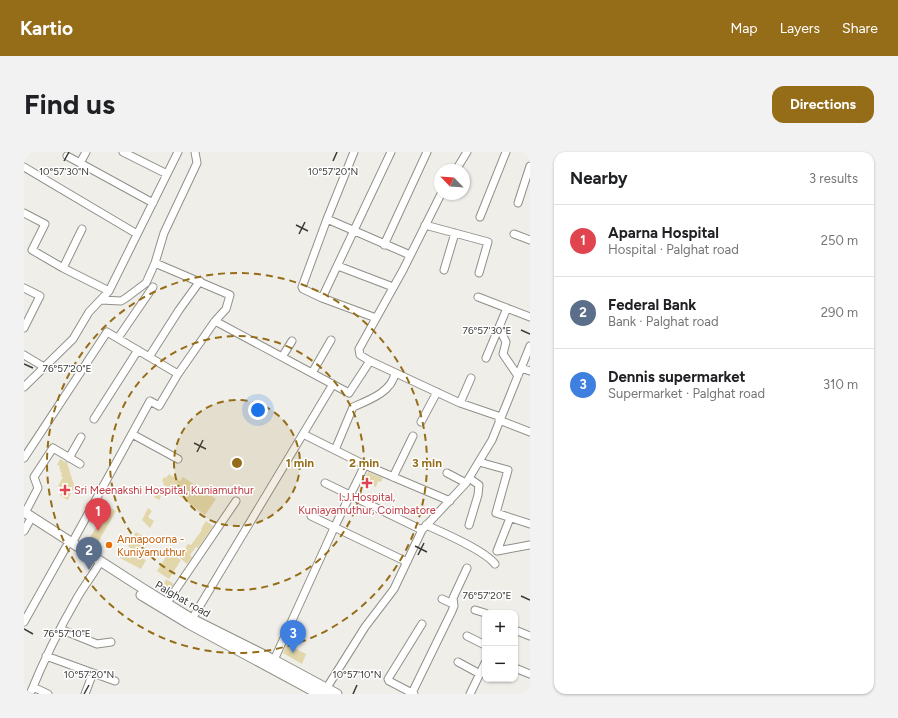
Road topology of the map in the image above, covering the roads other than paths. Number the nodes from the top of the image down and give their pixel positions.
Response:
1 (86, 152) edge
2 (123, 152) edge
3 (178, 152) edge
4 (195, 152) edge
5 (354, 152) edge
6 (391, 152) edge
7 (427, 152) edge
8 (468, 152) edge
9 (506, 152) edge
10 (67, 156) dead end
11 (80, 163) junction
12 (460, 164) edge
13 (530, 166) edge
14 (24, 167) edge
15 (167, 174) junction
16 (438, 200) edge
17 (518, 202) dead end
18 (153, 203) junction
19 (24, 213) edge
20 (480, 217) dead end
21 (326, 219) junction
22 (425, 225) junction
23 (82, 228) dead end
24 (354, 232) junction
25 (455, 233) junction
26 (137, 234) junction
27 (514, 234) dead end
28 (530, 240) edge
29 (384, 245) junction
30 (410, 255) junction
31 (155, 263) junction
32 (338, 266) junction
33 (63, 268) junction
34 (444, 270) dead end
35 (479, 273) dead end
36 (200, 281) junction
37 (153, 287) dead end
38 (393, 287) junction
39 (24, 288) edge
40 (109, 291) junction
41 (478, 297) dead end
42 (322, 298) junction
43 (101, 300) junction
44 (507, 308) junction
45 (26, 316) edge
46 (530, 317) edge
47 (376, 318) junction
48 (215, 322) junction
49 (24, 328) edge
50 (499, 328) junction
51 (118, 338) junction
52 (292, 340) dead end
53 (331, 340) dead end
54 (530, 346) edge
55 (138, 350) junction
56 (490, 350) junction
57 (503, 354) junction
58 (24, 355) edge
59 (149, 357) junction
60 (282, 357) junction
61 (486, 358) dead end
62 (370, 361) junction
63 (44, 367) junction
64 (521, 368) junction
65 (530, 371) edge
66 (312, 373) junction
67 (395, 373) junction
68 (178, 374) junction
69 (518, 376) junction
70 (471, 378) dead end
71 (333, 384) junction
72 (24, 387) edge
73 (436, 392) junction
74 (460, 403) junction
75 (500, 419) junction
76 (94, 420) dead end
77 (420, 422) dead end
78 (530, 432) edge
79 (132, 434) junction
80 (303, 434) junction
81 (413, 436) dead end
82 (81, 437) dead end
83 (335, 450) junction
84 (24, 458) edge
85 (69, 458) junction
86 (178, 459) dead end
87 (479, 462) junction
88 (80, 464) dead end
89 (365, 465) junction
90 (448, 473) dead end
91 (393, 477) junction
92 (468, 481) junction
93 (324, 483) dead end
94 (350, 495) junction
95 (236, 501) dead end
96 (450, 501) junction
97 (311, 516) dead end
98 (26, 517) edge
99 (510, 518) junction
100 (530, 524) edge
101 (469, 525) dead end
102 (334, 528) junction
103 (424, 528) junction
104 (24, 531) edge
105 (530, 544) edge
106 (69, 545) junction
107 (407, 562) junction
108 (99, 564) junction
109 (495, 564) dead end
110 (467, 568) dead end
111 (442, 599) dead end
112 (166, 604) junction
113 (453, 604) junction
114 (475, 610) dead end
115 (482, 612) edge
116 (192, 619) junction
117 (24, 622) edge
118 (422, 624) dead end
119 (60, 629) junction
120 (518, 631) edge
121 (467, 636) dead end
122 (530, 636) edge
123 (111, 642) dead end
124 (482, 644) edge
125 (46, 656) junction
126 (274, 660) junction
127 (458, 662) dead end
128 (518, 669) edge
129 (482, 670) edge
130 (93, 673) junction
131 (480, 674) junction
132 (530, 674) edge
133 (115, 681) dead end
134 (33, 686) junction
135 (323, 692) edge
136 (413, 693) edge
137 (30, 694) edge
138 (48, 694) edge
139 (85, 694) edge
140 (337, 694) edge
141 (470, 694) edge

1 - 11 street
2 - 15 street
3 - 15 street
4 - 31 street
5 - 21 street
6 - 24 street
7 - 29 street
8 - 12 street
9 - 20 street
10 - 11 street
11 - 18 street
13 - 17 street
14 - 26 street
15 - 18 street
16 - 22 street
18 - 26 street
19 - 33 street
21 - 24 street
21 - 42 street
22 - 25 street
22 - 30 street
23 - 33 street
24 - 29 street
24 - 32 street
25 - 34 street
25 - 35 street
26 - 40 street
27 - 28 street
29 - 30 street
30 - 38 street
31 - 36 street
31 - 43 street
32 - 38 street
32 - 42 street
33 - 40 street
36 - 48 street
36 - 59 street
37 - 51 street
38 - 47 street
39 - 45 street
40 - 43 street
41 - 44 street
42 - 47 street
43 - 63 street
44 - 46 street
44 - 50 street
45 - 49 street
47 - 62 street
48 - 60 street
48 - 68 street
50 - 56 street
50 - 57 street
51 - 55 street
51 - 84 street
52 - 60 street
53 - 66 street
54 - 64 street
55 - 59 street
55 - 76 street
56 - 57 street
56 - 61 street
57 - 69 street
58 - 63 street
59 - 68 street
60 - 66 street
62 - 67 street
62 - 71 street
63 - 72 street
64 - 65 street
64 - 69 street
66 - 71 street
67 - 73 street
67 - 83 street
68 - 79 street
69 - 75 street
70 - 74 street
71 - 80 street
73 - 74 street
73 - 77 street
74 - 75 street
75 - 78 street
75 - 87 street
79 - 86 street
79 - 106 street
80 - 83 street
80 - 116 street
81 - 91 street
82 - 85 street
83 - 89 street
85 - 88 street
85 - 98 street
87 - 92 street
87 - 99 street
89 - 91 street
89 - 94 street
90 - 92 street
91 - 96 street
92 - 96 street
92 - 101 street
93 - 94 street
94 - 102 street
94 - 103 street
95 - 112 street
96 - 103 street
97 - 102 street
98 - 104 street
98 - 106 main road, Palghat road
99 - 100 street
99 - 105 street
102 - 107 street
102 - 126 street
103 - 107 street
103 - 109 street
106 - 108 main road, Palghat road
106 - 117 street
107 - 135 street
108 - 112 main road, Palghat road
108 - 119 street
108 - 135 main road, Palghat road
110 - 113 street
111 - 113 street
112 - 116 main road, Palghat road
113 - 136 street
114 - 115 street
116 - 126 main road, Palghat road
118 - 136 street
119 - 123 street
119 - 125 street
120 - 122 street
121 - 124 street
125 - 130 street
125 - 134 street
126 - 135 main road, Palghat road
127 - 131 street
128 - 132 street
129 - 131 street
130 - 133 street
130 - 139 street
131 - 141 street
134 - 137 street
134 - 138 street
135 - 140 main road, Palghat road

